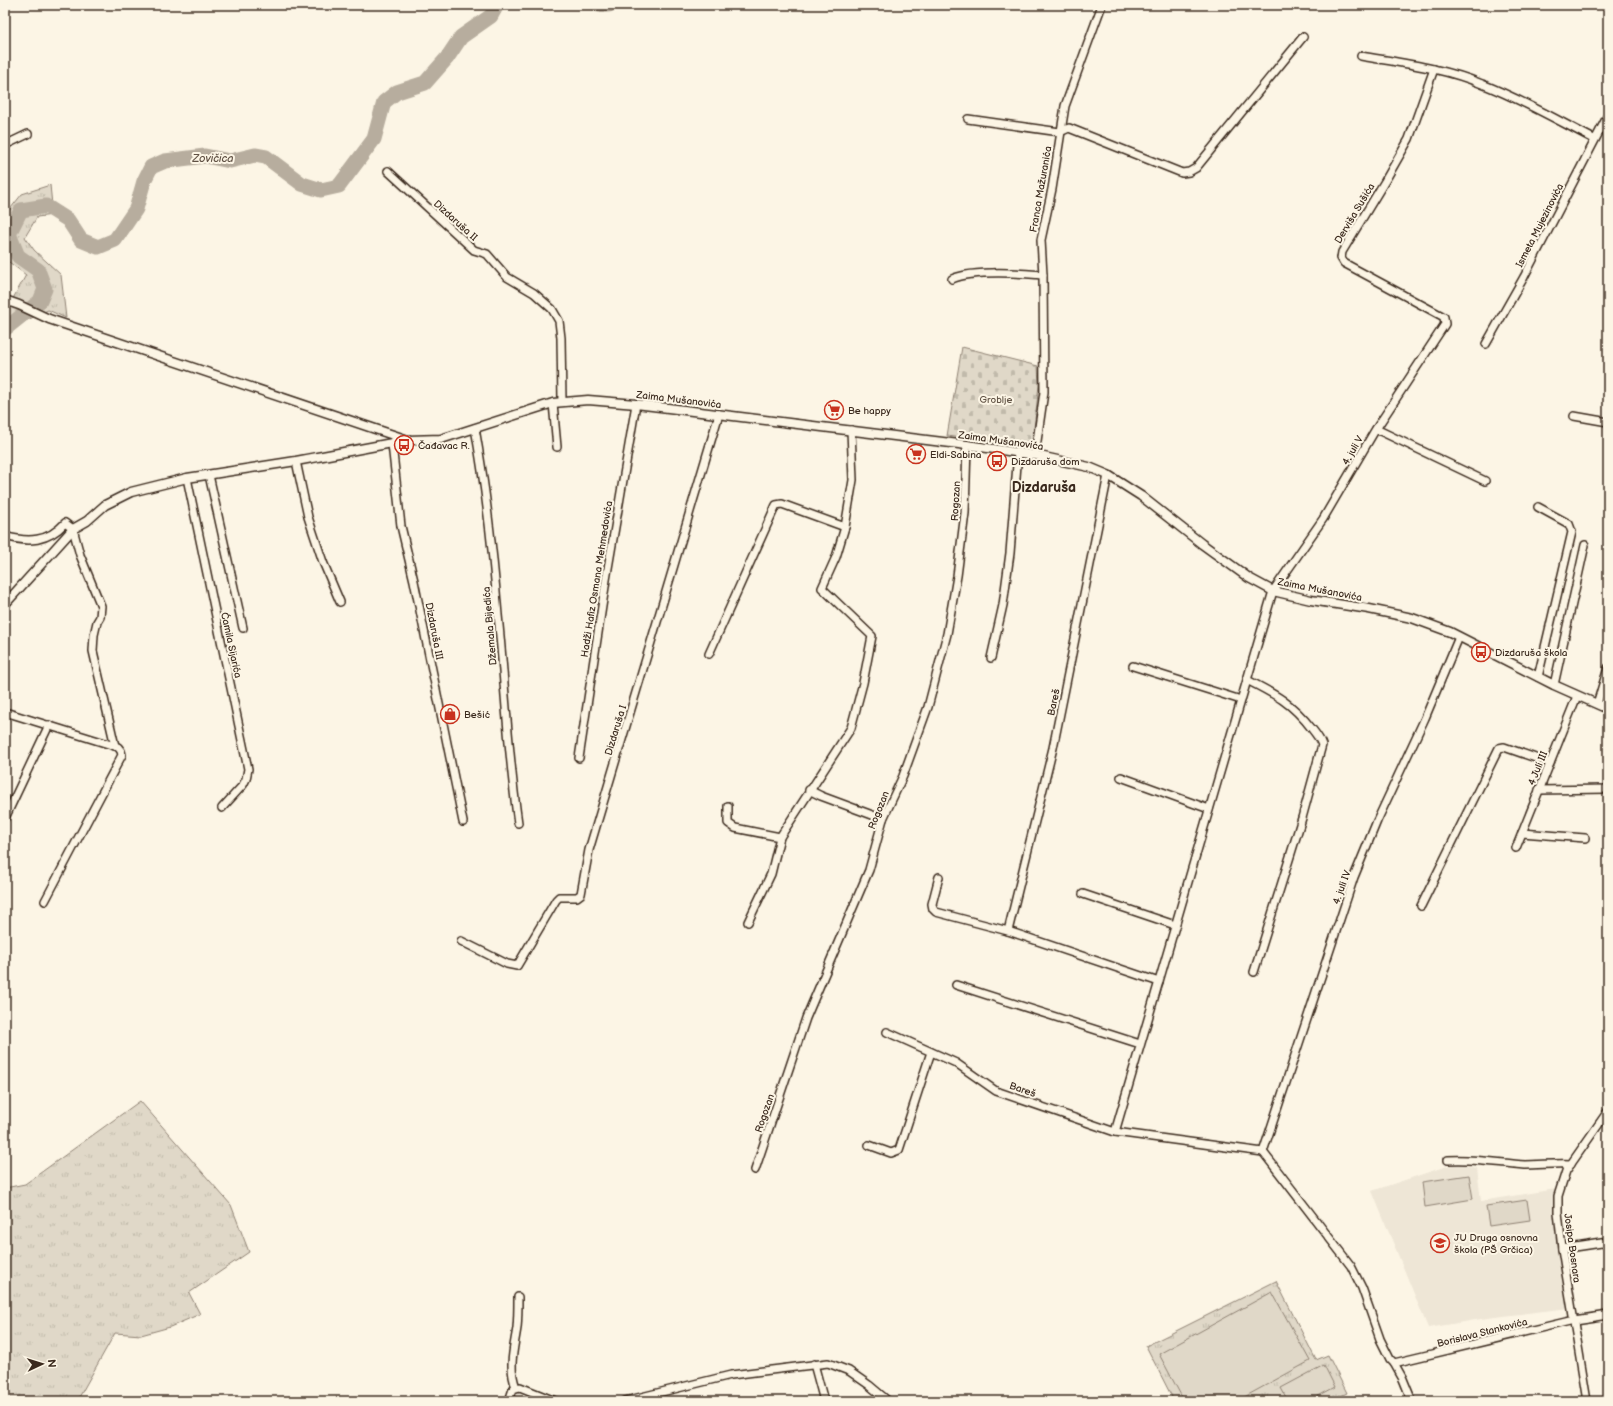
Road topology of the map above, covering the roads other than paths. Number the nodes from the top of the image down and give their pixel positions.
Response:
1 (1102, 5) edge
2 (1303, 37) dead end
3 (1361, 56) dead end
4 (1434, 69) junction
5 (1608, 115) edge
6 (968, 119) dead end
7 (1060, 132) junction
8 (28, 134) dead end
9 (1594, 139) junction
10 (5, 145) edge
11 (388, 171) dead end
12 (1043, 275) junction
13 (952, 279) dead end
14 (5, 300) edge
15 (1444, 317) joint
16 (1486, 344) dead end
17 (562, 402) junction
18 (553, 403) junction
19 (636, 404) junction
20 (719, 414) junction
21 (1574, 416) dead end
22 (1608, 422) edge
23 (475, 428) junction
24 (1376, 429) junction
25 (851, 430) junction
26 (408, 440) junction
27 (392, 444) junction
28 (967, 445) junction
29 (557, 447) dead end
30 (1018, 452) junction
31 (1035, 455) junction
32 (296, 461) junction
33 (209, 475) junction
34 (1108, 475) junction
35 (187, 478) junction
36 (1485, 481) dead end
37 (1538, 507) dead end
38 (845, 528) junction
39 (73, 529) junction
40 (5, 536) edge
41 (1585, 545) dead end
42 (1273, 592) junction
43 (340, 602) dead end
44 (5, 604) edge
45 (243, 628) dead end
46 (1459, 637) junction
47 (709, 654) dead end
48 (991, 658) dead end
49 (1133, 666) dead end
50 (1608, 668) edge
51 (1538, 677) junction
52 (1247, 680) junction
53 (1554, 685) junction
54 (1577, 696) junction
55 (1241, 700) junction
56 (1597, 704) junction
57 (1608, 709) edge
58 (5, 712) edge
59 (49, 725) junction
60 (115, 746) junction
61 (579, 758) dead end
62 (1550, 763) junction
63 (1121, 776) dead end
64 (1608, 789) edge
65 (809, 790) junction
66 (1539, 790) junction
67 (728, 806) dead end
68 (222, 808) dead end
69 (1209, 809) junction
70 (5, 818) edge
71 (883, 819) junction
72 (463, 822) dead end
73 (518, 823) dead end
74 (1522, 833) junction
75 (780, 837) junction
76 (1585, 838) dead end
77 (1516, 848) dead end
78 (939, 877) dead end
79 (1083, 894) dead end
80 (46, 901) dead end
81 (1421, 906) dead end
82 (748, 922) dead end
83 (1175, 925) junction
84 (1008, 931) junction
85 (461, 941) dead end
86 (1254, 972) dead end
87 (1158, 982) junction
88 (956, 985) dead end
89 (887, 1032) dead end
90 (1140, 1044) junction
91 (931, 1052) junction
92 (1608, 1111) edge
93 (1115, 1132) junction
94 (869, 1145) dead end
95 (1263, 1152) junction
96 (1448, 1160) dead end
97 (1571, 1164) junction
98 (755, 1170) dead end
99 (1608, 1242) edge
100 (1562, 1249) junction
101 (518, 1297) dead end
102 (1608, 1315) edge
103 (1574, 1320) junction
104 (1394, 1363) junction
105 (814, 1364) junction
106 (516, 1387) junction
107 (509, 1401) edge
108 (555, 1401) edge
109 (625, 1401) edge
110 (824, 1401) edge
111 (888, 1401) edge
112 (1412, 1401) edge
113 (1587, 1401) edge

1 - 7 street, Franca Mažuranića
2 - 7 street
3 - 4 street
4 - 9 street
4 - 15 street, Derviša Sušića
5 - 9 street, Ismeta Mujezinovića
6 - 7 street
7 - 12 street, Franca Mažuranića
8 - 10 street
9 - 16 street, Ismeta Mujezinovića
11 - 17 street, Dizdaruša II
12 - 13 street
12 - 31 street, Franca Mažuranića
14 - 26 street
15 - 24 street, 4. juli V
17 - 18 street, Zaima Mušanovića
17 - 19 street, Zaima Mušanovića
18 - 23 street, Zaima Mušanovića
18 - 29 street
19 - 20 street, Zaima Mušanovića
19 - 61 street, Hadži Hafiz Osmana Mehmedovića
20 - 25 street, Zaima Mušanovića
20 - 85 street, Dizdaruša I
21 - 22 street
23 - 26 street, Zaima Mušanovića
23 - 73 street, Džemala Bijedića
24 - 36 street
24 - 42 street, 4. juli V
25 - 28 street, Zaima Mušanovića
25 - 38 street
26 - 27 street
27 - 32 street
27 - 72 street, Dizdaruša III
28 - 30 street, Zaima Mušanovića
28 - 71 street, Rogozan
30 - 31 street, Zaima Mušanovića
30 - 48 street
31 - 34 street, Zaima Mušanovića
32 - 33 street
32 - 43 street
33 - 35 street
33 - 45 street, Ćamila Sijarića
34 - 42 street, Zaima Mušanovića
34 - 84 street, Bareš
35 - 39 street
35 - 68 street, Ćamila Sijarića
37 - 51 street
38 - 47 street
38 - 65 street
39 - 40 street
39 - 44 street
39 - 60 street
41 - 53 street
42 - 46 street, Zaima Mušanovića
42 - 52 street
46 - 51 street, Zaima Mušanovića
46 - 95 street, 4. juli IV
49 - 55 street
50 - 56 street
51 - 53 street, Zaima Mušanovića
52 - 55 street
52 - 86 street
53 - 54 street, Zaima Mušanovića
54 - 56 street, Zaima Mušanovića
54 - 62 street, 4 Juli III
55 - 69 street
56 - 57 street, Zaima Mušanovića
58 - 59 street
59 - 60 street
59 - 70 street
60 - 80 street
62 - 66 street, 4 Juli III
62 - 81 street
63 - 69 street
64 - 66 street
65 - 71 street
65 - 75 street
66 - 74 street, 4 Juli III
67 - 75 street
69 - 83 street
71 - 98 street, Rogozan
74 - 76 street
74 - 77 street, 4 Juli III
75 - 82 street
78 - 84 street
79 - 83 street
83 - 87 street
84 - 87 street
87 - 90 street
88 - 90 street
89 - 91 street, Bareš
90 - 93 street
91 - 93 street, Bareš
91 - 94 street
92 - 97 street, Josipa Bosnara
93 - 95 street, Bareš
95 - 104 street
96 - 97 street
97 - 100 street, Josipa Bosnara
99 - 100 street
100 - 103 street, Josipa Bosnara
101 - 106 street
102 - 103 street, Borislava Stankovića
103 - 104 street, Borislava Stankovića
103 - 113 street, Josipa Bosnara
104 - 112 street
105 - 109 street
105 - 110 street
105 - 111 street
106 - 107 street
106 - 108 street

